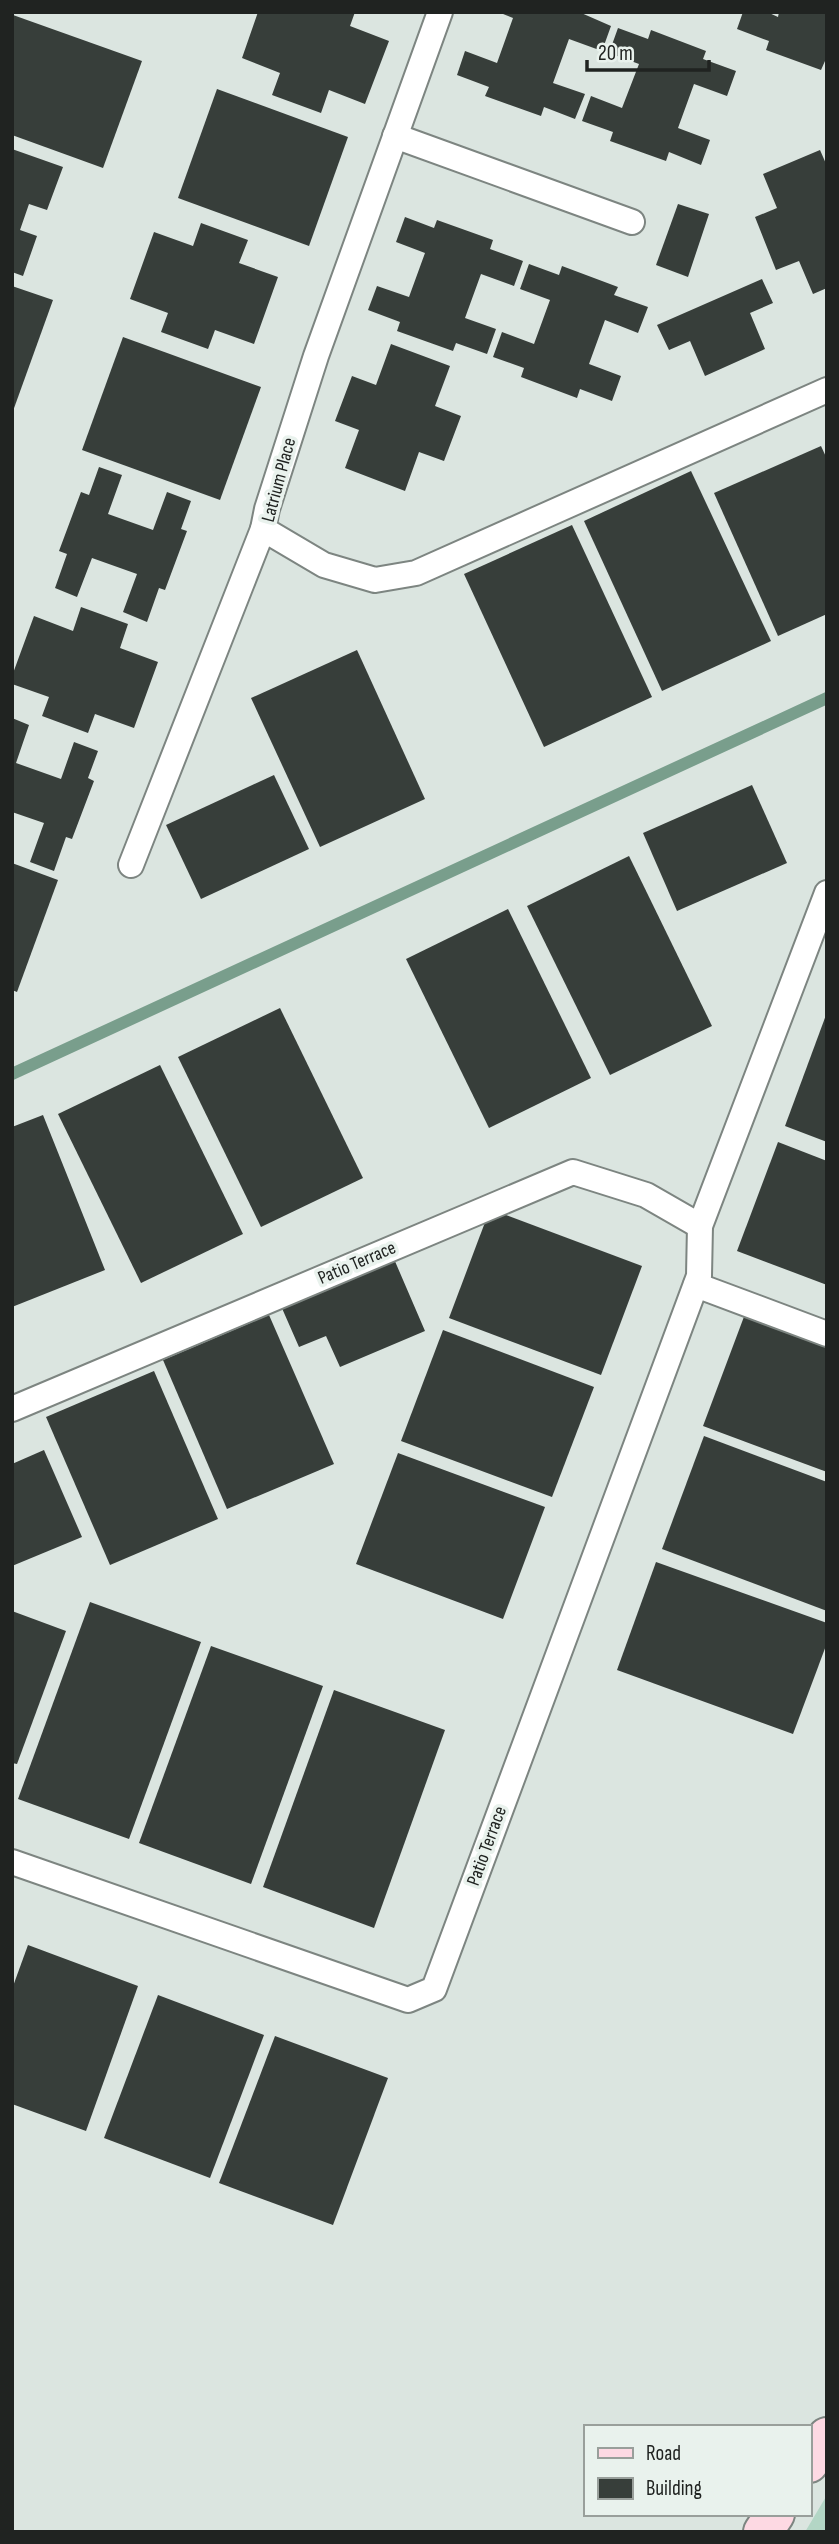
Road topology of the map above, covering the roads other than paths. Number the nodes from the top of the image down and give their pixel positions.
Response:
1 (440, 12) edge
2 (395, 136) junction
3 (632, 222) dead end
4 (827, 390) edge
5 (263, 529) junction
6 (131, 865) dead end
7 (827, 893) edge
8 (700, 1226) junction
9 (696, 1284) junction
10 (827, 1334) edge
11 (12, 1409) edge
12 (12, 1862) edge
13 (827, 2437) edge
14 (811, 2460) edge
15 (774, 2516) edge
16 (763, 2532) edge

1 - 2 lane, Latrium Place
2 - 3 lane
2 - 5 lane, Latrium Place
4 - 5 lane, Latrium Place
5 - 6 lane
7 - 8 lane, Patio Terrace
8 - 9 lane, Patio Terrace
8 - 11 lane, Patio Terrace
9 - 10 lane
9 - 12 lane, Patio Terrace
13 - 14 main road
15 - 16 main road

